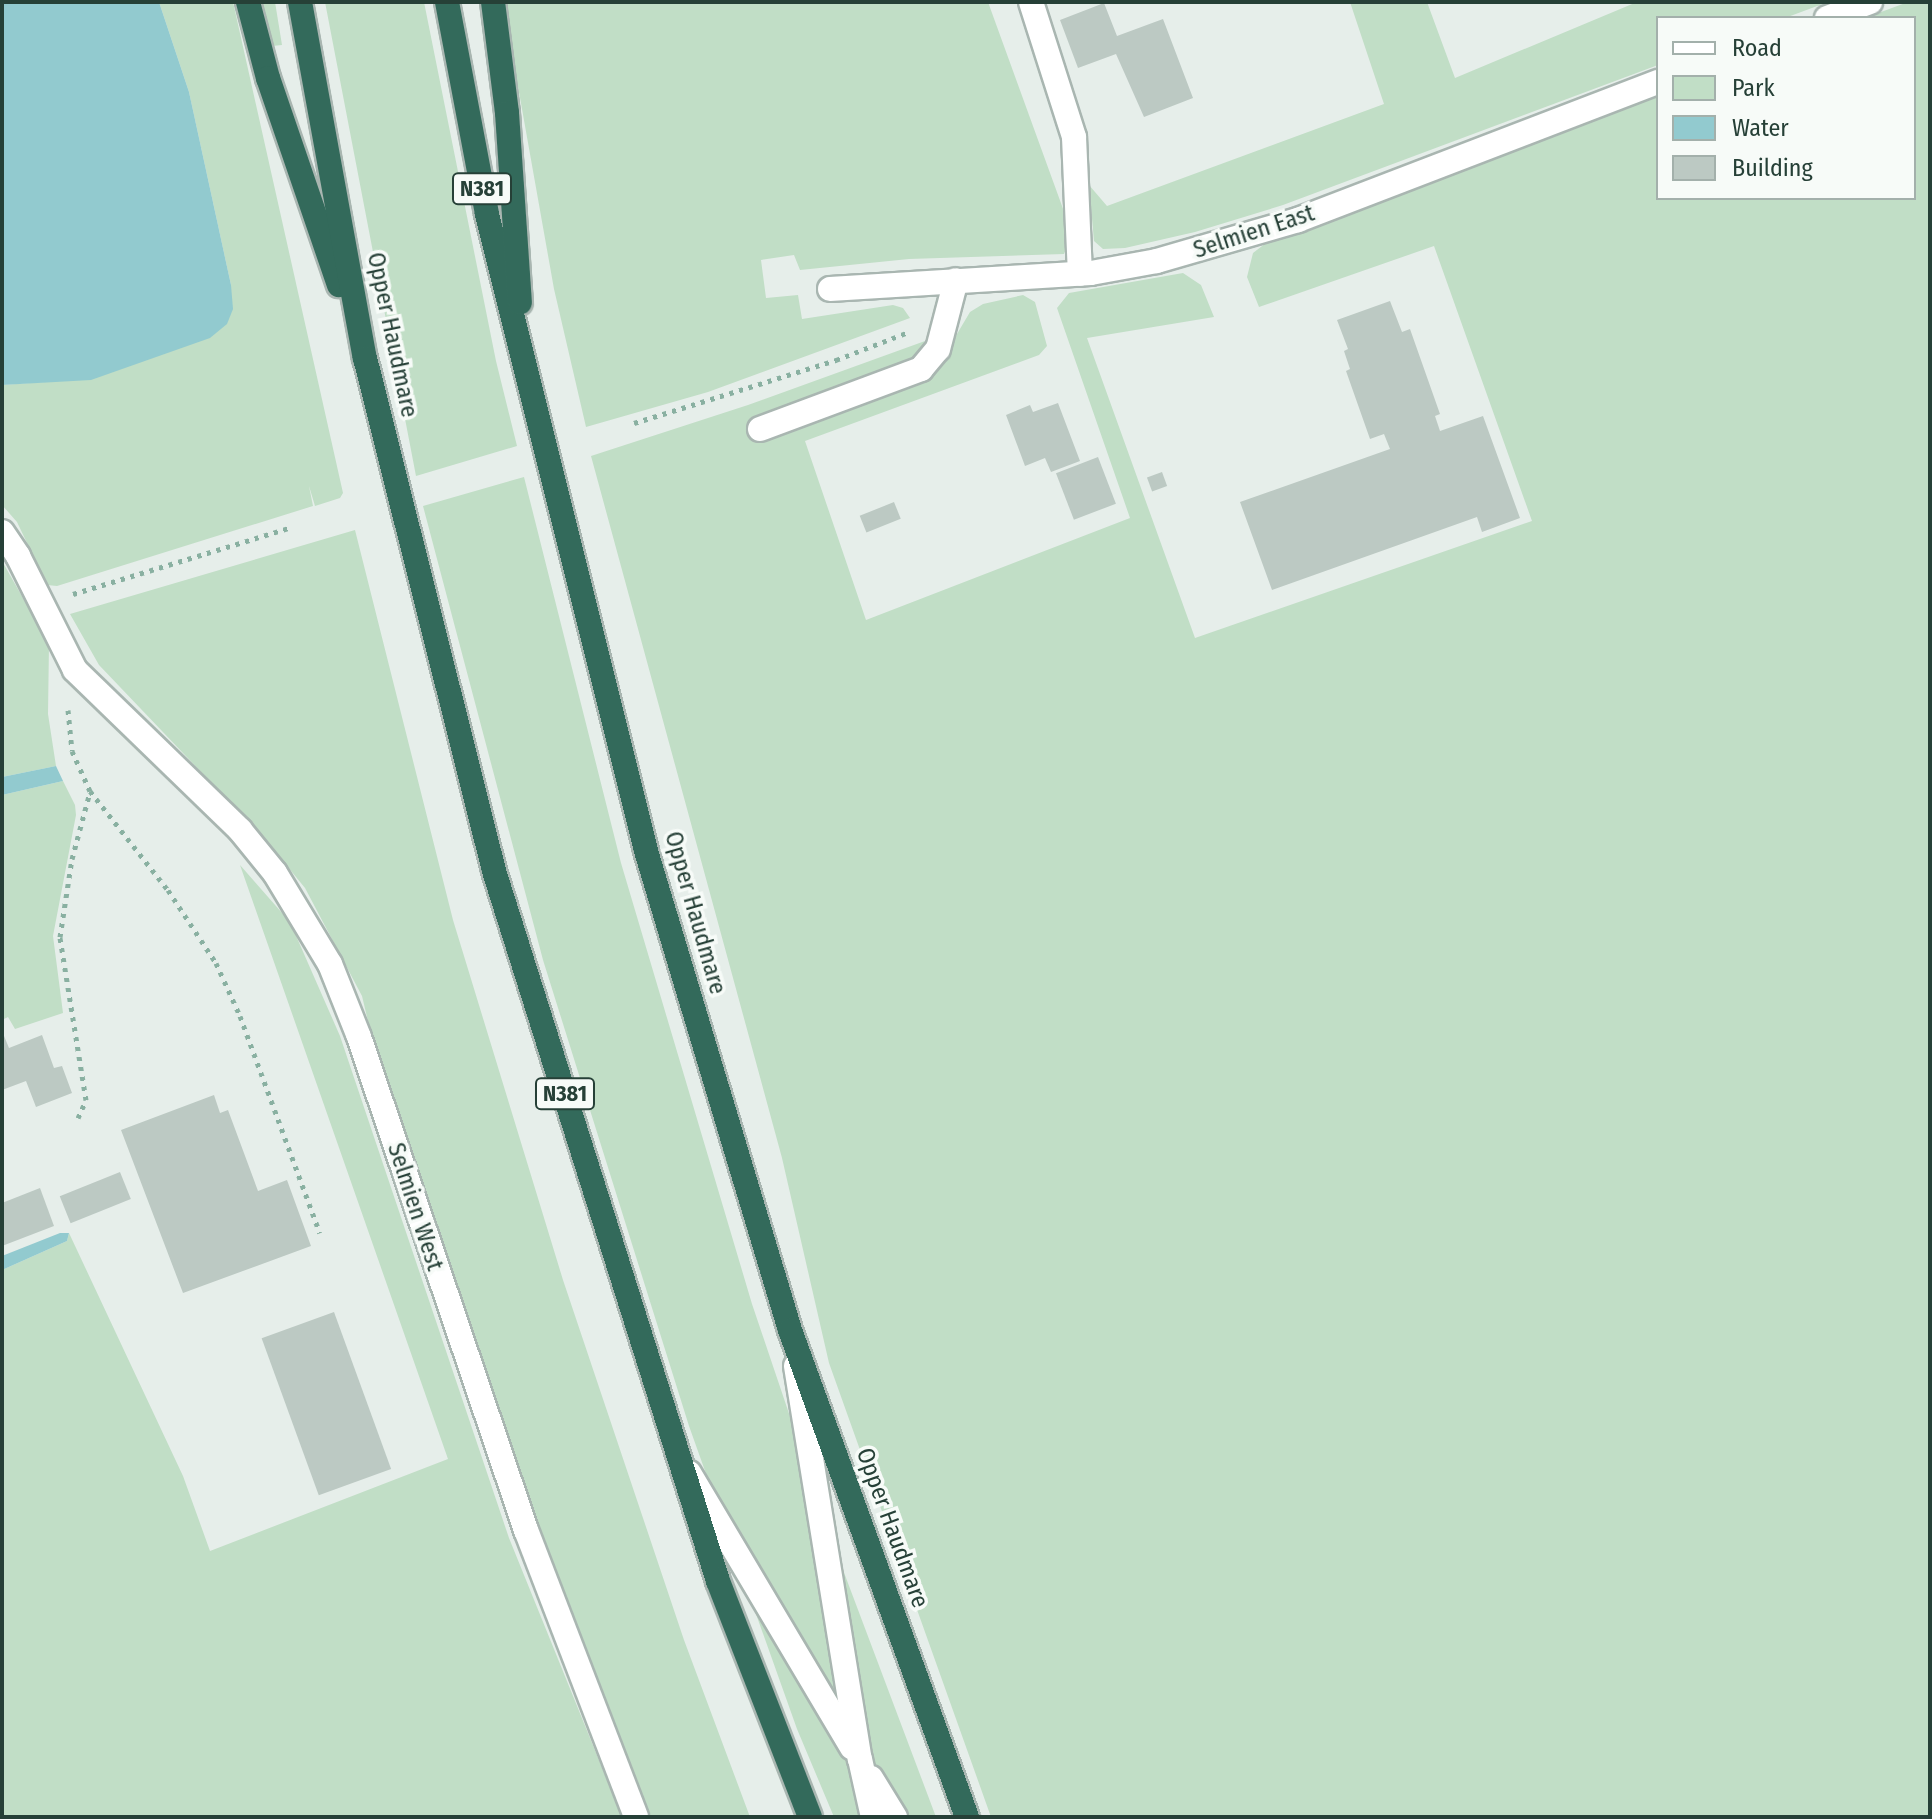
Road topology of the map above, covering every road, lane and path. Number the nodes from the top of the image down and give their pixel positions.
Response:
1 (248, 2) edge
2 (300, 2) edge
3 (447, 2) edge
4 (493, 2) edge
5 (1031, 2) edge
6 (1870, 2) edge
7 (1832, 16) edge
8 (1656, 83) edge
9 (1080, 274) junction
10 (956, 280) junction
11 (830, 289) dead end
12 (911, 331) dead end
13 (365, 358) junction
14 (525, 373) junction
15 (634, 423) dead end
16 (760, 429) dead end
17 (289, 528) dead end
18 (2, 532) edge
19 (42, 604) junction
20 (75, 670) junction
21 (90, 791) junction
22 (78, 1118) dead end
23 (320, 1233) dead end
24 (790, 1330) junction
25 (678, 1455) junction
26 (860, 1759) junction
27 (636, 1817) edge
28 (810, 1817) edge
29 (873, 1817) edge
30 (895, 1817) edge
31 (967, 1817) edge

1 - 13 highway, N381
2 - 13 highway, Opper Haudmare / N381
3 - 14 highway, Opper Haudmare / N381
4 - 14 highway, N381
5 - 9 street
6 - 7 street
8 - 9 street, Selmien East
9 - 10 street, Selmien East
10 - 11 street, Selmien East
10 - 16 street
12 - 15 path
13 - 25 highway, Opper Haudmare / N381
14 - 24 highway, Opper Haudmare / N381
17 - 19 path
18 - 19 street, Selmien West
19 - 20 street, Selmien West
20 - 21 path
20 - 27 street, Selmien West
21 - 22 path
21 - 23 path
24 - 26 street
24 - 31 highway, Opper Haudmare / N381
25 - 26 street
25 - 28 highway, Opper Haudmare / N381
26 - 29 street
26 - 30 street

